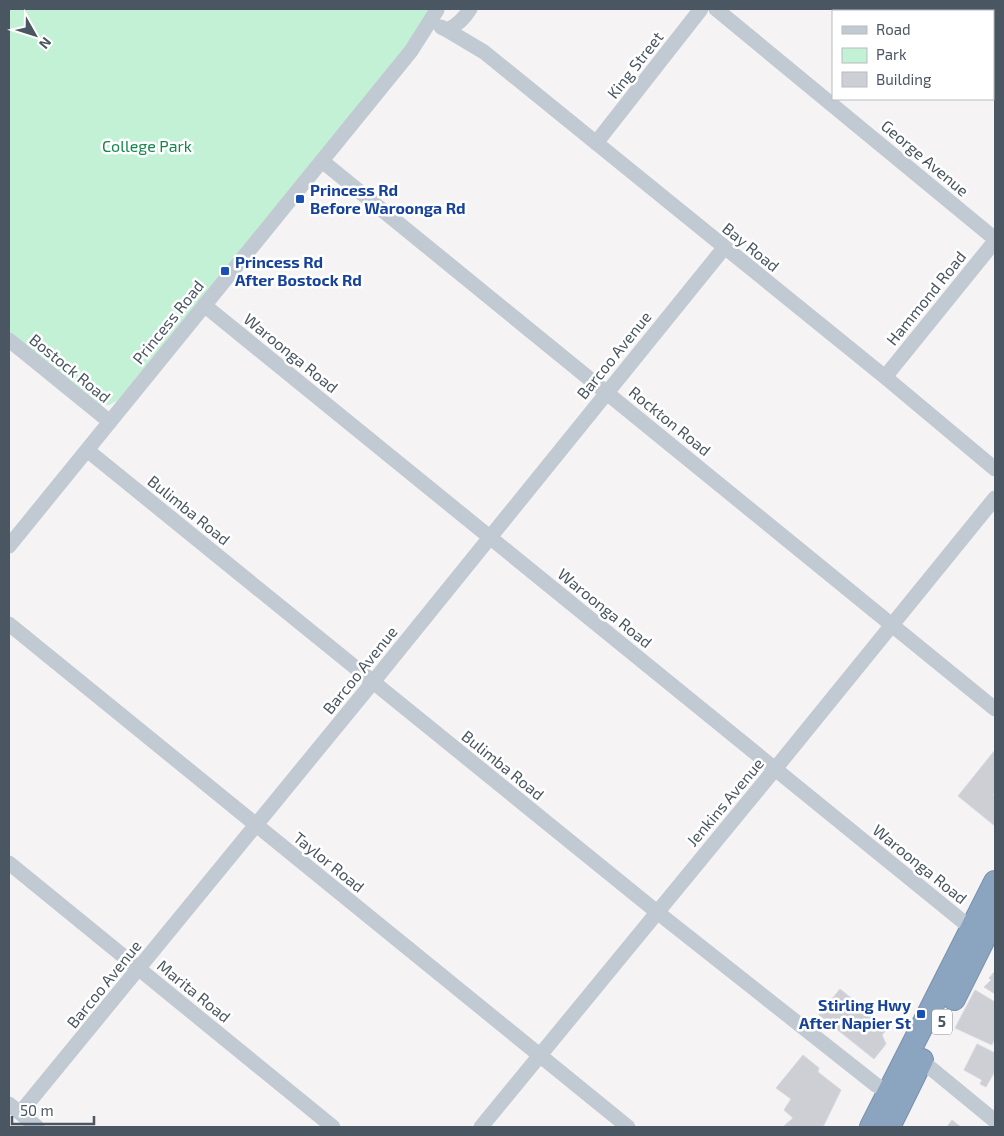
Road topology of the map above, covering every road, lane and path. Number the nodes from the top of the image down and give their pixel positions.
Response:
1 (437, 9) edge
2 (701, 9) edge
3 (716, 9) edge
4 (467, 14) edge
5 (445, 29) junction
6 (411, 51) junction
7 (484, 52) junction
8 (596, 142) junction
9 (322, 161) junction
10 (995, 240) edge
11 (724, 248) junction
12 (204, 305) junction
13 (9, 340) edge
14 (885, 377) junction
15 (607, 392) junction
16 (110, 422) junction
17 (87, 450) junction
18 (995, 470) edge
19 (995, 498) edge
20 (490, 537) junction
21 (9, 544) edge
22 (9, 624) edge
23 (892, 624) junction
24 (373, 682) junction
25 (995, 709) edge
26 (775, 769) junction
27 (255, 825) junction
28 (9, 863) edge
29 (995, 883) edge
30 (657, 912) junction
31 (995, 917) edge
32 (978, 934) junction
33 (139, 970) junction
34 (539, 1056) junction
35 (915, 1058) junction
36 (896, 1095) junction
37 (14, 1109) edge
38 (995, 1121) edge
39 (37, 1127) edge
40 (333, 1127) edge
41 (481, 1127) edge
42 (628, 1127) edge
43 (870, 1127) edge
44 (888, 1127) edge

1 - 5 street
1 - 6 street, Princess Road
2 - 8 street, King Street
3 - 10 street, George Avenue
4 - 5 street, Princess Road
4 - 7 street, Bay Road
5 - 6 street, Princess Road
5 - 7 street, Bay Road
6 - 9 street, Princess Road
7 - 8 street, Bay Road
8 - 11 street, Bay Road
9 - 12 street, Princess Road
9 - 15 street, Rockton Road
10 - 14 street, Hammond Road
11 - 14 street, Bay Road
11 - 15 street, Barcoo Avenue
12 - 16 street, Princess Road
12 - 20 street, Waroonga Road
13 - 16 street, Bostock Road
14 - 18 street, Bay Road
15 - 20 street, Barcoo Avenue
15 - 23 street, Rockton Road
16 - 17 street, Princess Road
17 - 21 street, Princess Road
17 - 24 street, Bulimba Road
19 - 23 street, Jenkins Avenue
20 - 24 street, Barcoo Avenue
20 - 26 street, Waroonga Road
22 - 27 street, Taylor Road
23 - 25 street, Rockton Road
23 - 26 street, Jenkins Avenue
24 - 27 street, Barcoo Avenue
24 - 30 street, Bulimba Road
26 - 30 street, Jenkins Avenue
26 - 32 street, Waroonga Road
27 - 33 street, Barcoo Avenue
27 - 34 street, Taylor Road
28 - 33 street, Marita Road
29 - 32 highway, 5
30 - 34 street, Jenkins Avenue
30 - 36 street, Bulimba Road
31 - 32 highway, 5
32 - 35 highway, 5
33 - 37 street, Barcoo Avenue
33 - 40 street, Marita Road
34 - 41 street, Jenkins Avenue
34 - 42 street, Taylor Road
35 - 36 highway, 5
35 - 38 street
36 - 43 highway, 5
36 - 44 highway, 5
37 - 39 street

